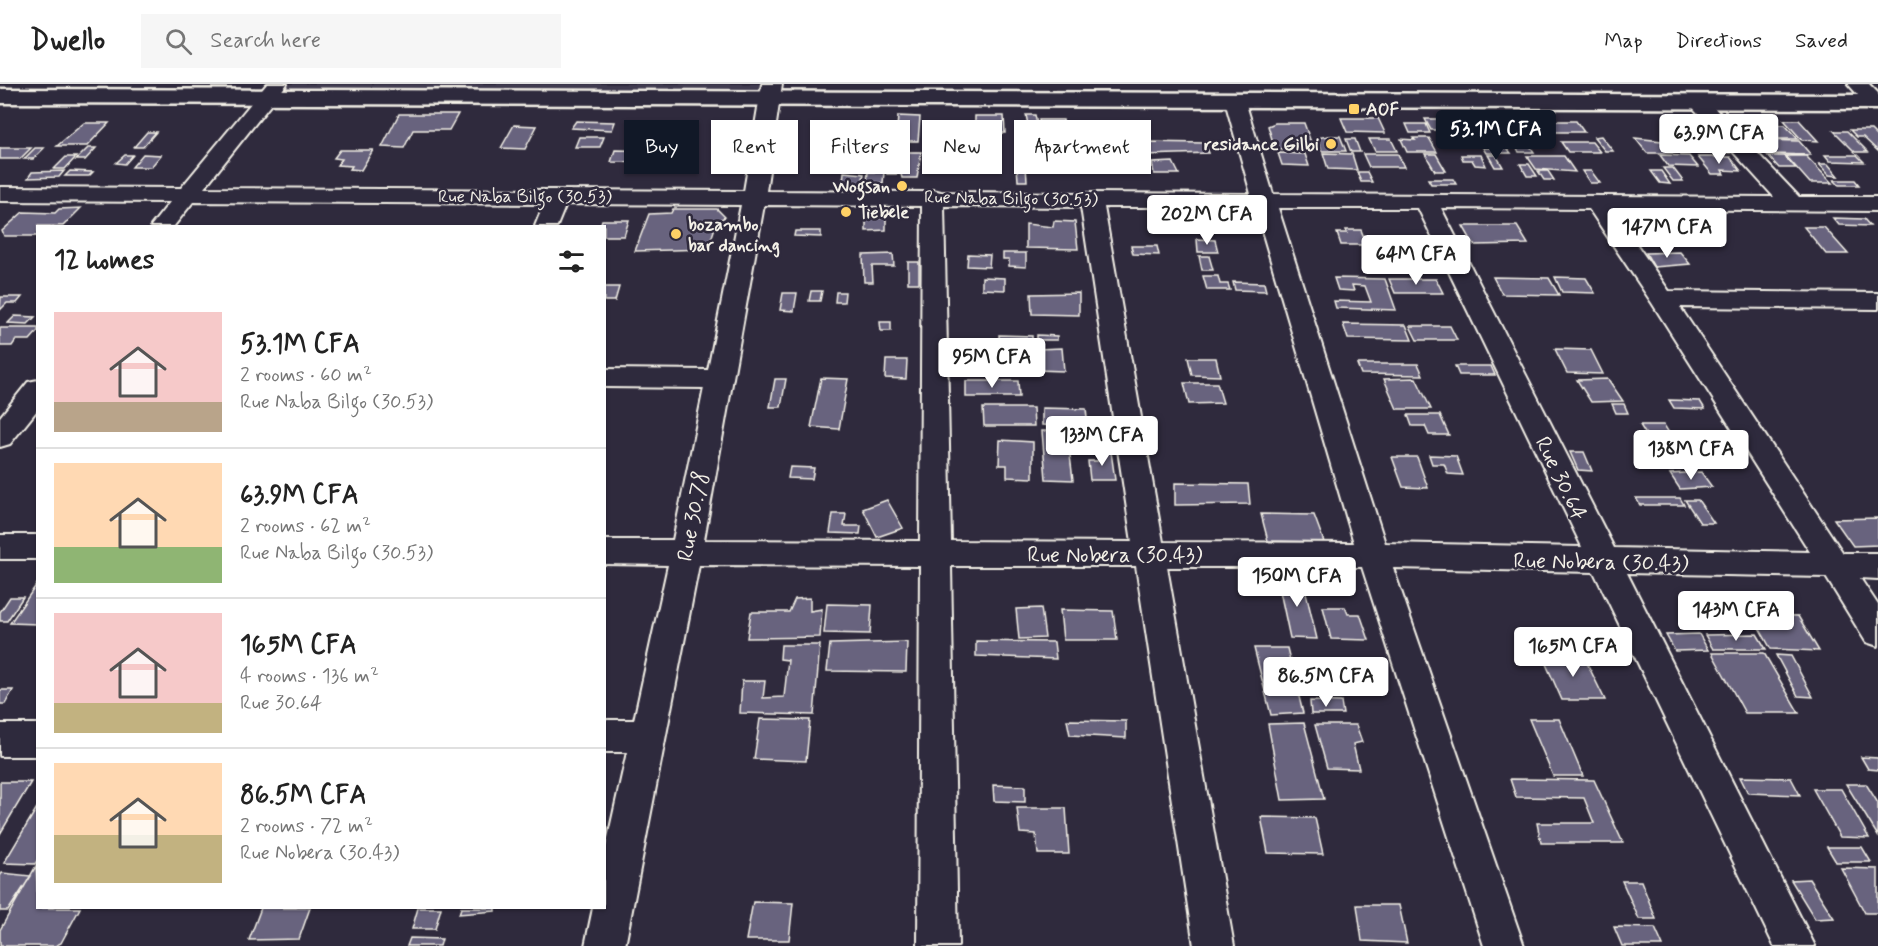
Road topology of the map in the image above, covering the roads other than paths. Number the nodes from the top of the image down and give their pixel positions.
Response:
1 (1858, 84) edge
2 (272, 90) edge
3 (771, 91) edge
4 (0, 96) edge
5 (1235, 101) junction
6 (1697, 102) junction
7 (1877, 102) edge
8 (187, 194) junction
9 (558, 196) junction
10 (754, 197) junction
11 (933, 197) junction
12 (5, 199) edge
13 (1091, 199) junction
14 (1264, 202) junction
15 (1427, 203) junction
16 (1596, 203) junction
17 (1792, 203) junction
18 (1878, 204) edge
19 (163, 225) edge
20 (546, 225) edge
21 (1662, 299) junction
22 (1878, 301) edge
23 (606, 378) edge
24 (717, 379) junction
25 (36, 392) edge
26 (0, 438) edge
27 (0, 547) edge
28 (36, 547) edge
29 (606, 552) edge
30 (686, 553) junction
31 (937, 553) junction
32 (1149, 553) junction
33 (1375, 555) junction
34 (1604, 562) junction
35 (1833, 566) junction
36 (1878, 566) edge
37 (1878, 632) edge
38 (606, 736) edge
39 (647, 736) junction
40 (0, 740) edge
41 (36, 740) edge
42 (605, 946) edge
43 (939, 946) edge
44 (1214, 946) edge
45 (1504, 946) edge
46 (1795, 946) edge

1 - 7 street
2 - 3 street
2 - 4 street
2 - 8 street
3 - 5 street
3 - 10 street, Rue 30.78
5 - 6 street
5 - 14 street
6 - 7 street
6 - 17 street
8 - 9 street, Rue Naba Bilgo (30.53)
8 - 12 street, Rue Naba Bilgo (30.53)
8 - 19 street
9 - 10 street, Rue Naba Bilgo (30.53)
9 - 20 street
10 - 11 street, Rue Naba Bilgo (30.53)
10 - 24 street, Rue 30.78
11 - 13 street, Rue Naba Bilgo (30.53)
11 - 31 street
13 - 14 street, Rue Naba Bilgo (30.53)
13 - 32 street
14 - 15 street, Rue Naba Bilgo (30.53)
14 - 33 street
15 - 16 street, Rue Naba Bilgo (30.53)
15 - 34 street, Rue 30.64
16 - 17 street, Rue Naba Bilgo (30.53)
16 - 21 street
17 - 18 street, Rue Naba Bilgo (30.53)
21 - 22 street
21 - 35 street
23 - 24 street
24 - 30 street, Rue 30.78
25 - 26 street
27 - 28 street
29 - 30 street, Rue Nobera (30.43)
30 - 31 street, Rue Nobera (30.43)
30 - 39 street, Rue 30.78
31 - 32 street, Rue Nobera (30.43)
31 - 43 street
32 - 33 street, Rue Nobera (30.43)
32 - 44 street
33 - 34 street, Rue Nobera (30.43)
33 - 45 street
34 - 35 street, Rue Nobera (30.43)
34 - 46 street, Rue 30.64
35 - 36 street, Rue Nobera (30.43)
35 - 37 street
38 - 39 street
39 - 42 street, Rue 30.78
40 - 41 street

